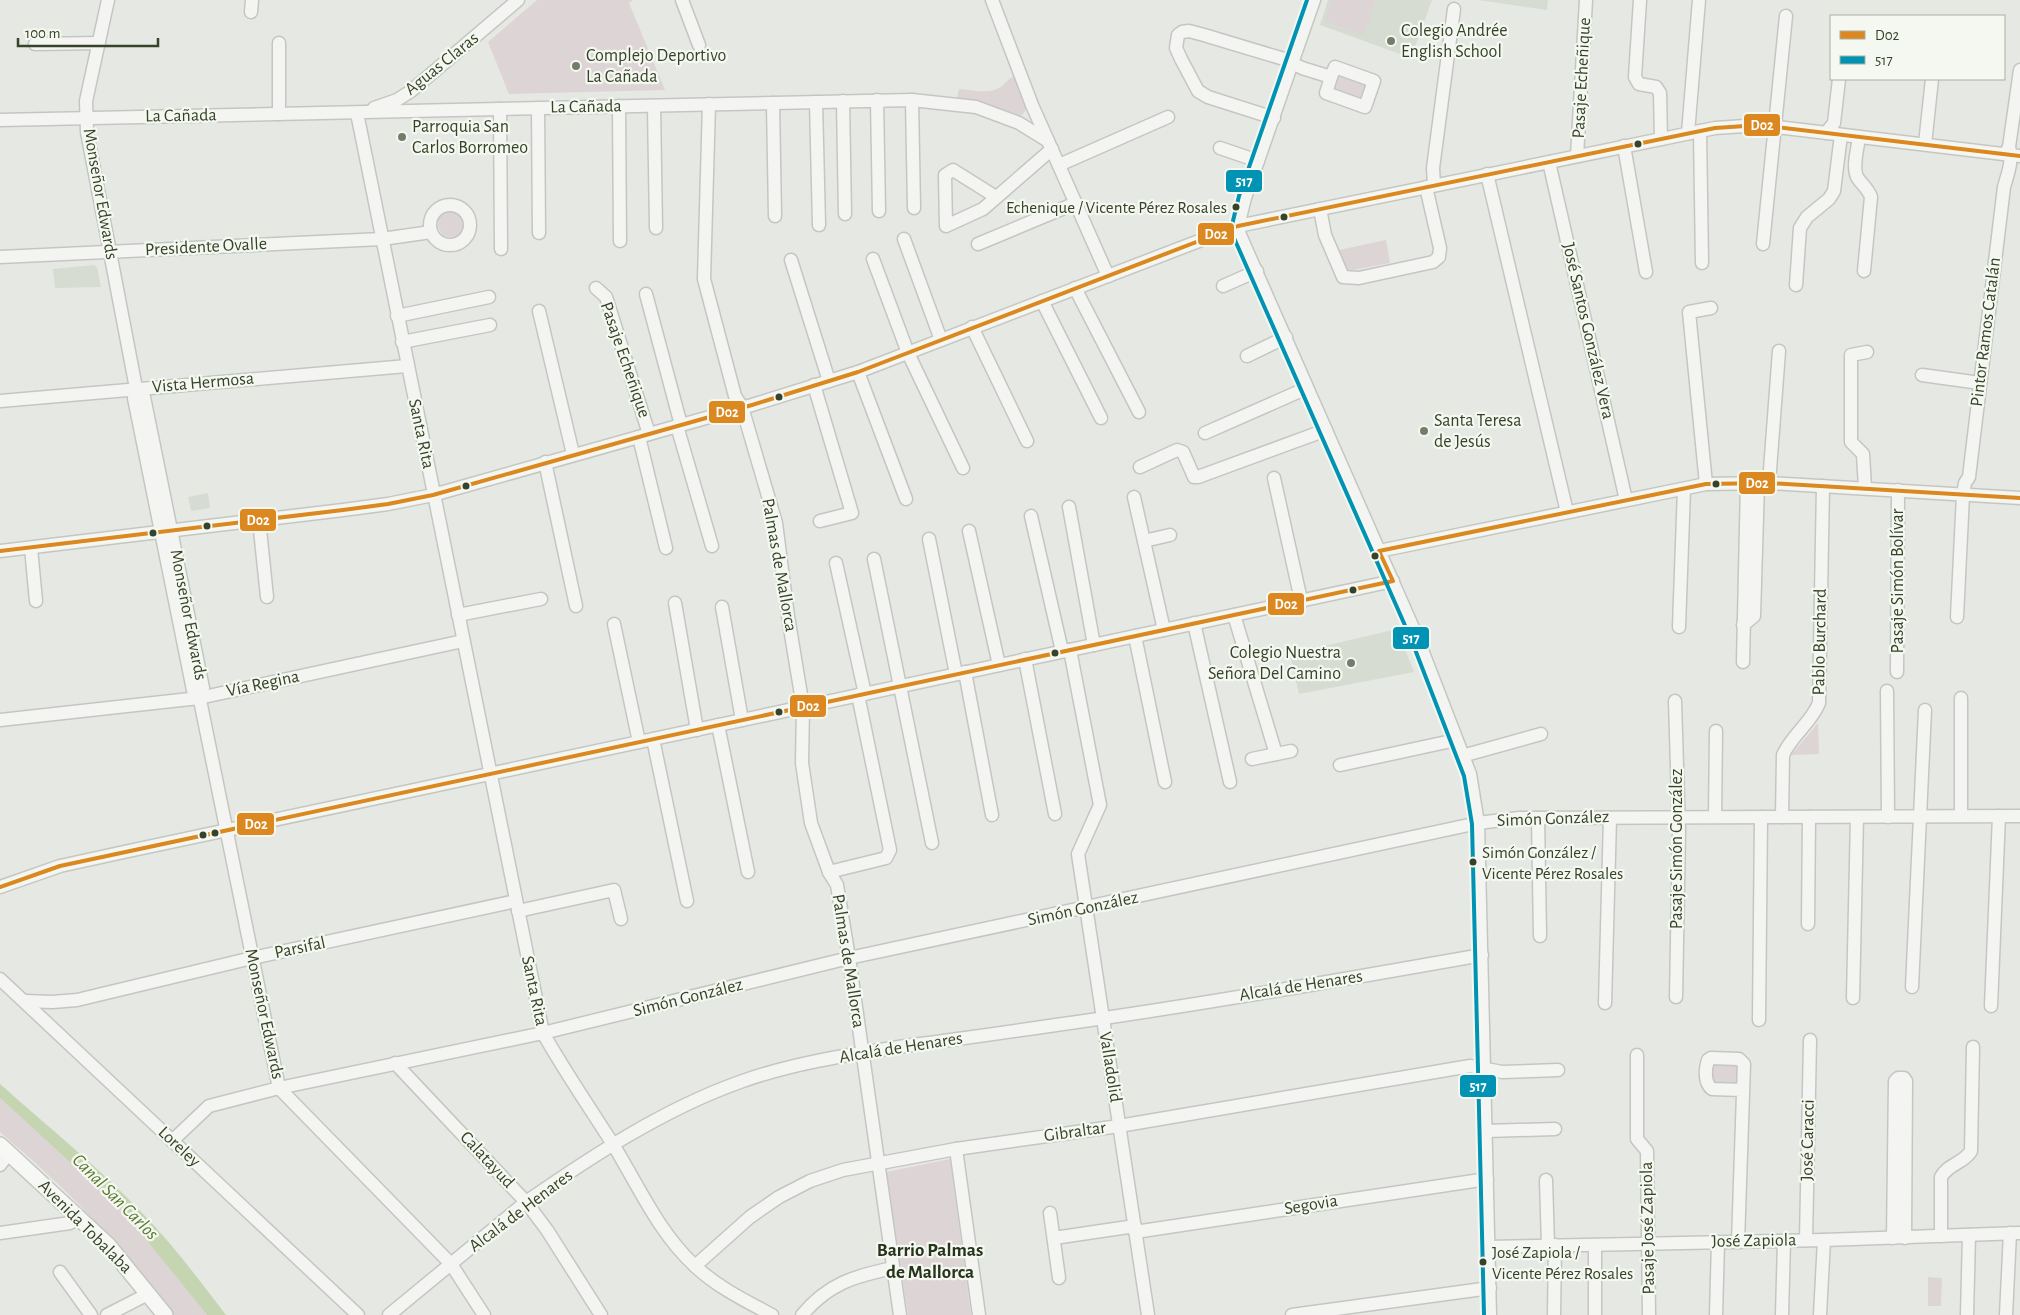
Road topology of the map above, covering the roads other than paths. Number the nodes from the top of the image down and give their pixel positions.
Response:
1 (108, 0) edge
2 (518, 0) edge
3 (682, 0) edge
4 (992, 0) edge
5 (1314, 0) edge
6 (1586, 0) edge
7 (1640, 0) edge
8 (1699, 0) edge
9 (1454, 9) dead end
10 (1786, 16) dead end
11 (99, 43) junction
12 (279, 43) dead end
13 (35, 44) dead end
14 (699, 45) dead end
15 (1292, 63) junction
16 (2020, 70) edge
17 (1331, 77) dead end
18 (1839, 80) edge
19 (1932, 80) edge
20 (411, 91) junction
21 (877, 100) junction
22 (912, 100) junction
23 (843, 101) junction
24 (816, 102) junction
25 (773, 103) junction
26 (709, 104) junction
27 (619, 106) junction
28 (654, 106) junction
29 (538, 108) junction
30 (500, 109) junction
31 (421, 111) junction
32 (357, 113) junction
33 (279, 114) junction
34 (1168, 117) dead end
35 (86, 118) junction
36 (1274, 118) junction
37 (0, 120) edge
38 (1039, 120) junction
39 (1019, 123) junction
40 (1775, 127) junction
41 (1835, 131) junction
42 (1694, 132) junction
43 (1859, 137) junction
44 (1661, 139) junction
45 (1925, 144) junction
46 (1050, 145) junction
47 (1624, 146) junction
48 (1220, 148) dead end
49 (2011, 153) edge
50 (1578, 156) junction
51 (1258, 161) junction
52 (1549, 162) junction
53 (1059, 165) junction
54 (1487, 174) junction
55 (1430, 186) junction
56 (996, 197) junction
57 (1076, 203) junction
58 (914, 208) dead end
59 (1320, 209) junction
60 (879, 211) dead end
61 (845, 214) dead end
62 (775, 216) dead end
63 (819, 225) dead end
64 (1238, 226) junction
65 (656, 228) dead end
66 (431, 232) dead end
67 (539, 233) dead end
68 (382, 239) junction
69 (904, 240) dead end
70 (620, 241) dead end
71 (978, 244) dead end
72 (1763, 244) dead end
73 (501, 249) dead end
74 (110, 252) junction
75 (0, 257) edge
76 (872, 259) dead end
77 (791, 260) dead end
78 (1702, 263) dead end
79 (1256, 271) junction
80 (1864, 271) dead end
81 (1646, 272) dead end
82 (1108, 276) junction
83 (1796, 285) dead end
84 (1222, 286) dead end
85 (596, 288) dead end
86 (1075, 288) junction
87 (646, 294) dead end
88 (489, 297) dead end
89 (1042, 301) junction
90 (1711, 308) dead end
91 (539, 311) dead end
92 (397, 316) junction
93 (490, 325) dead end
94 (972, 327) junction
95 (1286, 338) junction
96 (941, 340) junction
97 (402, 342) junction
98 (555, 344) dead end
99 (1779, 351) dead end
100 (908, 352) junction
101 (1867, 352) dead end
102 (1247, 356) dead end
103 (407, 366) junction
104 (858, 372) junction
105 (1922, 375) dead end
106 (829, 381) junction
107 (1980, 382) junction
108 (814, 386) junction
109 (136, 388) junction
110 (1307, 388) junction
111 (0, 401) edge
112 (742, 407) junction
113 (1139, 412) dead end
114 (1101, 418) dead end
115 (679, 425) junction
116 (1326, 430) junction
117 (1205, 433) dead end
118 (644, 435) junction
119 (1027, 441) dead end
120 (577, 453) junction
121 (545, 462) junction
122 (1140, 467) dead end
123 (964, 468) dead end
124 (1274, 478) dead end
125 (1758, 483) junction
126 (1706, 484) junction
127 (1822, 486) junction
128 (1865, 488) junction
129 (1684, 489) junction
130 (1898, 490) junction
131 (433, 495) junction
132 (1968, 495) junction
133 (1134, 497) dead end
134 (906, 498) dead end
135 (2020, 498) edge
136 (1626, 500) junction
137 (1069, 507) dead end
138 (1567, 512) junction
139 (1031, 516) dead end
140 (259, 520) junction
141 (820, 521) dead end
142 (166, 530) junction
143 (969, 532) dead end
144 (1170, 535) dead end
145 (930, 539) dead end
146 (1144, 541) junction
147 (712, 546) dead end
148 (31, 548) junction
149 (666, 548) dead end
150 (0, 551) edge
151 (1379, 551) junction
152 (874, 559) dead end
153 (836, 562) dead end
154 (1393, 581) junction
155 (267, 598) dead end
156 (541, 599) dead end
157 (1301, 600) junction
158 (36, 601) dead end
159 (675, 603) dead end
160 (576, 606) dead end
161 (722, 607) dead end
162 (458, 615) junction
163 (1234, 615) junction
164 (1957, 617) dead end
165 (1194, 623) junction
166 (614, 624) dead end
167 (1679, 626) dead end
168 (1164, 630) junction
169 (1136, 636) junction
170 (463, 640) junction
171 (1094, 644) junction
172 (1066, 651) junction
173 (1025, 660) junction
174 (1743, 662) dead end
175 (999, 665) junction
176 (1897, 672) dead end
177 (960, 673) junction
178 (901, 686) junction
179 (1887, 691) dead end
180 (862, 694) junction
181 (199, 698) junction
182 (1962, 698) dead end
183 (1675, 701) dead end
184 (803, 707) junction
185 (1925, 710) dead end
186 (0, 720) edge
187 (742, 720) junction
188 (718, 725) junction
189 (697, 730) junction
190 (1716, 731) dead end
191 (1540, 734) dead end
192 (653, 739) junction
193 (1456, 740) junction
194 (639, 742) junction
195 (1291, 751) dead end
196 (1276, 754) junction
197 (1462, 756) junction
198 (1252, 759) dead end
199 (1340, 765) dead end
200 (490, 774) junction
201 (1165, 782) dead end
202 (1230, 782) dead end
203 (1055, 814) dead end
204 (992, 815) dead end
205 (1921, 816) junction
206 (1961, 816) junction
207 (1999, 816) junction
208 (2020, 816) edge
209 (1679, 817) junction
210 (1715, 817) junction
211 (1761, 817) junction
212 (1782, 817) junction
213 (1809, 817) junction
214 (1857, 817) junction
215 (1888, 817) junction
216 (1538, 818) junction
217 (1610, 818) junction
218 (1478, 822) junction
219 (227, 830) junction
220 (932, 843) dead end
221 (748, 872) dead end
222 (829, 872) junction
223 (0, 887) edge
224 (687, 900) dead end
225 (517, 906) junction
226 (1087, 908) junction
227 (621, 919) dead end
228 (1808, 924) dead end
229 (1540, 936) dead end
230 (1482, 956) junction
231 (252, 958) junction
232 (849, 958) junction
233 (0, 978) edge
234 (1912, 986) dead end
235 (1676, 996) dead end
236 (1853, 998) dead end
237 (26, 1001) junction
238 (1605, 1003) dead end
239 (1990, 1006) dead end
240 (1103, 1018) junction
241 (1759, 1020) dead end
242 (543, 1033) junction
243 (1810, 1040) dead end
244 (1973, 1047) dead end
245 (862, 1053) junction
246 (1637, 1055) dead end
247 (395, 1063) junction
248 (1484, 1069) junction
249 (1558, 1070) dead end
250 (279, 1088) junction
251 (1743, 1090) dead end
252 (1119, 1126) junction
253 (1555, 1129) dead end
254 (1486, 1131) junction
255 (172, 1141) junction
256 (614, 1146) junction
257 (956, 1149) junction
258 (3, 1154) edge
259 (878, 1163) junction
260 (1487, 1179) junction
261 (1546, 1180) dead end
262 (526, 1202) junction
263 (1050, 1213) dead end
264 (79, 1217) junction
265 (1135, 1229) junction
266 (0, 1233) edge
267 (2015, 1233) edge
268 (1969, 1235) junction
269 (1941, 1236) junction
270 (1054, 1238) junction
271 (1899, 1238) junction
272 (1806, 1240) junction
273 (1824, 1240) junction
274 (1784, 1241) junction
275 (1718, 1242) junction
276 (1738, 1242) junction
277 (1595, 1244) junction
278 (1648, 1244) junction
279 (1551, 1245) junction
280 (1489, 1246) junction
281 (450, 1264) junction
282 (695, 1266) junction
283 (893, 1268) junction
284 (60, 1272) dead end
285 (1059, 1278) dead end
286 (1490, 1288) junction
287 (148, 1294) junction
288 (91, 1315) edge
289 (106, 1315) edge
290 (165, 1315) edge
291 (358, 1315) edge
292 (389, 1315) edge
293 (484, 1315) edge
294 (601, 1315) edge
295 (772, 1315) edge
296 (802, 1315) edge
297 (900, 1315) edge
298 (979, 1315) edge
299 (1148, 1315) edge
300 (1292, 1315) edge
301 (1490, 1315) edge
302 (1554, 1315) edge
303 (1594, 1315) edge
304 (1649, 1315) edge
305 (1716, 1315) edge
306 (1782, 1315) edge
307 (1820, 1315) edge
308 (1967, 1315) edge
309 (2006, 1315) edge

1 - 11 street, Monseñor Edwards
2 - 20 street, Aguas Claras
3 - 14 street
4 - 38 street
5 - 15 street
6 - 50 street, Pasaje Echeñique
7 - 44 street
8 - 42 street
9 - 55 street
10 - 40 street
11 - 13 street
11 - 35 street, Monseñor Edwards
12 - 33 street
15 - 17 street
15 - 36 street
15 - 36 street
16 - 49 street
18 - 41 street
19 - 45 street
20 - 31 street
20 - 32 street, Aguas Claras
21 - 22 street, La Cañada
21 - 23 street, La Cañada
21 - 60 street
22 - 39 street, La Cañada
22 - 58 street
23 - 24 street, La Cañada
23 - 61 street
24 - 25 street, La Cañada
24 - 63 street
25 - 26 street, La Cañada
25 - 62 street
26 - 28 street, La Cañada
26 - 112 street, Palmas de Mallorca
27 - 28 street, La Cañada
27 - 29 street, La Cañada
27 - 70 street
28 - 65 street
29 - 30 street, La Cañada
29 - 67 street
30 - 31 street, La Cañada
30 - 73 street
31 - 32 street, La Cañada
32 - 33 street, La Cañada
32 - 68 street, Santa Rita
33 - 35 street, La Cañada
34 - 53 street
35 - 37 street, La Cañada
35 - 74 street, Monseñor Edwards
36 - 51 street
38 - 39 street, La Cañada
38 - 46 street
39 - 46 street, La Cañada
40 - 41 street
40 - 42 street
40 - 72 street
41 - 43 street
41 - 83 street
42 - 44 street
42 - 78 street
43 - 45 street
43 - 80 street
44 - 47 street
45 - 49 street
46 - 53 street
46 - 56 street
47 - 50 street
47 - 81 street
48 - 51 street
49 - 107 street, Pintor Ramos Catalán
50 - 52 street
51 - 64 street
52 - 54 street
52 - 136 street, José Santos González Vera
53 - 57 street
54 - 55 street
54 - 138 street
55 - 59 street
55 - 59 street
56 - 56 street
57 - 71 street
57 - 82 street
59 - 64 street
64 - 79 street
64 - 82 street
66 - 68 street, Presidente Ovalle
68 - 74 street, Presidente Ovalle
68 - 92 street, Santa Rita
69 - 96 street
74 - 75 street, Presidente Ovalle
74 - 109 street, Monseñor Edwards
76 - 100 street
77 - 106 street
79 - 84 street
79 - 95 street
82 - 86 street
85 - 118 street, Pasaje Echeñique
86 - 89 street
86 - 113 street
87 - 115 street, Pasaje Echeñique
88 - 92 street
89 - 94 street
89 - 114 street
90 - 126 street
91 - 120 street
92 - 97 street, Santa Rita
93 - 97 street
94 - 96 street
94 - 119 street
95 - 102 street
95 - 110 street
96 - 100 street
97 - 103 street, Santa Rita
98 - 120 street
99 - 125 street
100 - 104 street
100 - 123 street
101 - 128 street
103 - 109 street, Vista Hermosa
103 - 131 street, Santa Rita
104 - 106 street
104 - 134 street
105 - 107 street
106 - 108 street
107 - 132 street, Pintor Ramos Catalán
108 - 112 street
108 - 141 street
109 - 111 street, Vista Hermosa
109 - 142 street, Monseñor Edwards
110 - 116 street
110 - 117 street
112 - 115 street
112 - 184 street, Palmas de Mallorca
115 - 118 street
115 - 147 street, Pasaje Echeñique
116 - 122 street
116 - 151 street
118 - 120 street
118 - 149 street, Pasaje Echeñique
120 - 121 street
121 - 131 street
121 - 160 street
124 - 157 street
125 - 126 street
125 - 127 street
125 - 174 street
126 - 129 street
127 - 128 street
127 - 212 street, Pablo Burchard
128 - 130 street
129 - 136 street
129 - 167 street
130 - 132 street
130 - 176 street, Pasaje Simón Bolívar
131 - 140 street
131 - 162 street, Santa Rita
132 - 135 street
132 - 164 street
133 - 146 street
136 - 138 street
137 - 171 street
138 - 151 street
139 - 172 street
140 - 142 street
140 - 155 street
142 - 148 street
142 - 181 street, Monseñor Edwards
143 - 175 street
144 - 146 street
145 - 177 street
146 - 168 street
148 - 150 street
148 - 158 street
151 - 154 street
152 - 178 street
153 - 180 street
154 - 157 street
154 - 193 street
156 - 162 street
157 - 163 street
159 - 189 street
161 - 187 street
162 - 170 street, Santa Rita
163 - 165 street
163 - 196 street
165 - 168 street
165 - 202 street
166 - 194 street
168 - 169 street
169 - 171 street
169 - 201 street
170 - 181 street, Vía Regina
170 - 200 street, Santa Rita
171 - 172 street
172 - 173 street
172 - 226 street
173 - 175 street
173 - 203 street
175 - 177 street
177 - 178 street
177 - 204 street
178 - 180 street
178 - 220 street
179 - 215 street
180 - 184 street
180 - 222 street
181 - 186 street, Vía Regina
181 - 219 street, Monseñor Edwards
182 - 206 street
183 - 209 street, Pasaje Simón González
184 - 187 street
184 - 222 street, Palmas de Mallorca
185 - 205 street
187 - 188 street
188 - 189 street
188 - 221 street
189 - 192 street
190 - 210 street
191 - 197 street
192 - 194 street
192 - 224 street
193 - 197 street
193 - 199 street
194 - 200 street
195 - 196 street
196 - 198 street
197 - 218 street
200 - 219 street
200 - 225 street, Santa Rita
205 - 206 street, Simón González
205 - 215 street, Simón González
205 - 234 street
206 - 207 street, Simón González
207 - 208 street, Simón González
207 - 239 street
209 - 210 street, Simón González
209 - 217 street, Simón González
209 - 235 street, Pasaje Simón González
210 - 211 street, Simón González
211 - 212 street, Simón González
211 - 241 street
212 - 213 street, Simón González
213 - 214 street, Simón González
213 - 228 street
214 - 215 street, Simón González
214 - 236 street
216 - 217 street, Simón González
216 - 218 street, Simón González
216 - 229 street
217 - 238 street
218 - 226 street, Simón González
218 - 230 street
219 - 223 street
219 - 231 street, Monseñor Edwards
222 - 232 street, Palmas de Mallorca
225 - 227 street, Parsifal
225 - 231 street, Parsifal
225 - 242 street, Santa Rita
226 - 232 street, Simón González
226 - 240 street, Valladolid
230 - 240 street, Alcalá de Henares
230 - 248 street
231 - 237 street, Parsifal
231 - 250 street, Monseñor Edwards
232 - 242 street, Simón González
232 - 245 street, Palmas de Mallorca
233 - 237 street, Loreley
237 - 255 street, Loreley
240 - 245 street, Alcalá de Henares
240 - 252 street, Valladolid
242 - 247 street, Simón González
242 - 256 street, Santa Rita
243 - 272 street, José Caracci
244 - 269 street
245 - 256 street, Alcalá de Henares
245 - 259 street, Palmas de Mallorca
246 - 278 street, Pasaje José Zapiola
247 - 250 street, Simón González
247 - 262 street, Calatayud
248 - 249 street, Gibraltar
248 - 252 street, Gibraltar
248 - 254 street
250 - 255 street, Simón González
250 - 281 street, Monseñor Edwards
251 - 276 street
252 - 257 street, Gibraltar
252 - 265 street, Valladolid
253 - 254 street
254 - 260 street
255 - 291 street, Loreley
256 - 262 street, Alcalá de Henares
256 - 282 street, Santa Rita
257 - 259 street, Gibraltar
257 - 298 street
258 - 264 main road, Avenida Tobalaba
259 - 282 street, Gibraltar
259 - 283 street, Palmas de Mallorca
260 - 265 street, Segovia
260 - 280 street
261 - 279 street
262 - 281 street, Alcalá de Henares
262 - 294 street, Calatayud
263 - 270 street
264 - 266 street
264 - 287 main road, Avenida Tobalaba
265 - 270 street, Segovia
265 - 299 street, Valladolid
267 - 268 street, José Zapiola
267 - 309 street
268 - 269 street, José Zapiola
268 - 308 street
269 - 271 street, José Zapiola
270 - 285 street
271 - 271 street
271 - 273 street, José Zapiola
272 - 273 street, José Zapiola
272 - 274 street, José Zapiola
273 - 307 street
274 - 276 street, José Zapiola
274 - 306 street
275 - 276 street, José Zapiola
275 - 278 street, José Zapiola
275 - 305 street
277 - 278 street, José Zapiola
277 - 279 street, José Zapiola
277 - 303 street
278 - 304 street, Pasaje José Zapiola
279 - 280 street, José Zapiola
279 - 302 street
280 - 286 street
281 - 292 street, Alcalá de Henares
281 - 293 street, Monseñor Edwards
282 - 295 street, Santa Rita
283 - 296 street
283 - 297 street, Palmas de Mallorca
284 - 288 street
286 - 300 street
286 - 301 street
287 - 289 street
287 - 290 main road, Avenida Tobalaba

